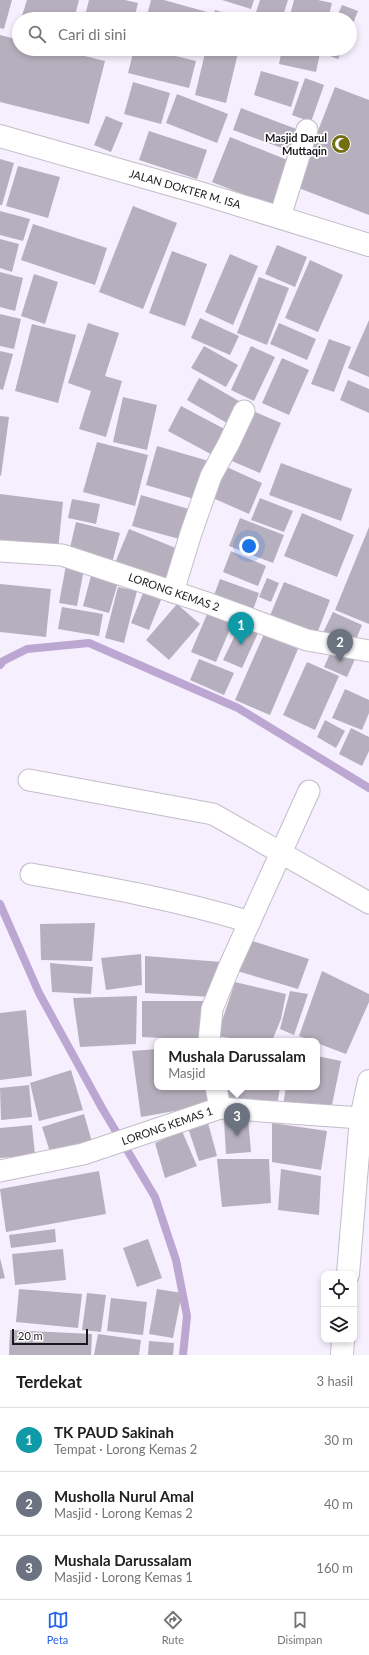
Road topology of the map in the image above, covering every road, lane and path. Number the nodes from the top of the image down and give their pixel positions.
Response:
1 (307, 130) dead end
2 (0, 136) edge
3 (280, 217) junction
4 (369, 245) edge
5 (244, 411) dead end
6 (0, 551) edge
7 (173, 592) junction
8 (369, 651) edge
9 (30, 780) dead end
10 (309, 791) dead end
11 (281, 853) junction
12 (31, 874) dead end
13 (369, 903) edge
14 (250, 922) junction
15 (209, 1038) edge
16 (369, 1081) edge
17 (217, 1090) edge
18 (220, 1108) junction
19 (361, 1118) junction
20 (0, 1171) edge
21 (348, 1271) edge
22 (343, 1343) edge
23 (342, 1355) edge

1 - 3 street
2 - 3 street, JALAN DOKTER M. ISA
3 - 4 street, JALAN DOKTER M. ISA
5 - 7 street
6 - 7 street, LORONG KEMAS 2
7 - 8 street, LORONG KEMAS 2
9 - 11 street
10 - 11 street
11 - 13 street
11 - 14 street
12 - 14 street
14 - 15 street
16 - 19 street
17 - 18 street
18 - 19 street, LORONG KEMAS 1
18 - 20 street, LORONG KEMAS 1
19 - 21 street
22 - 23 street

